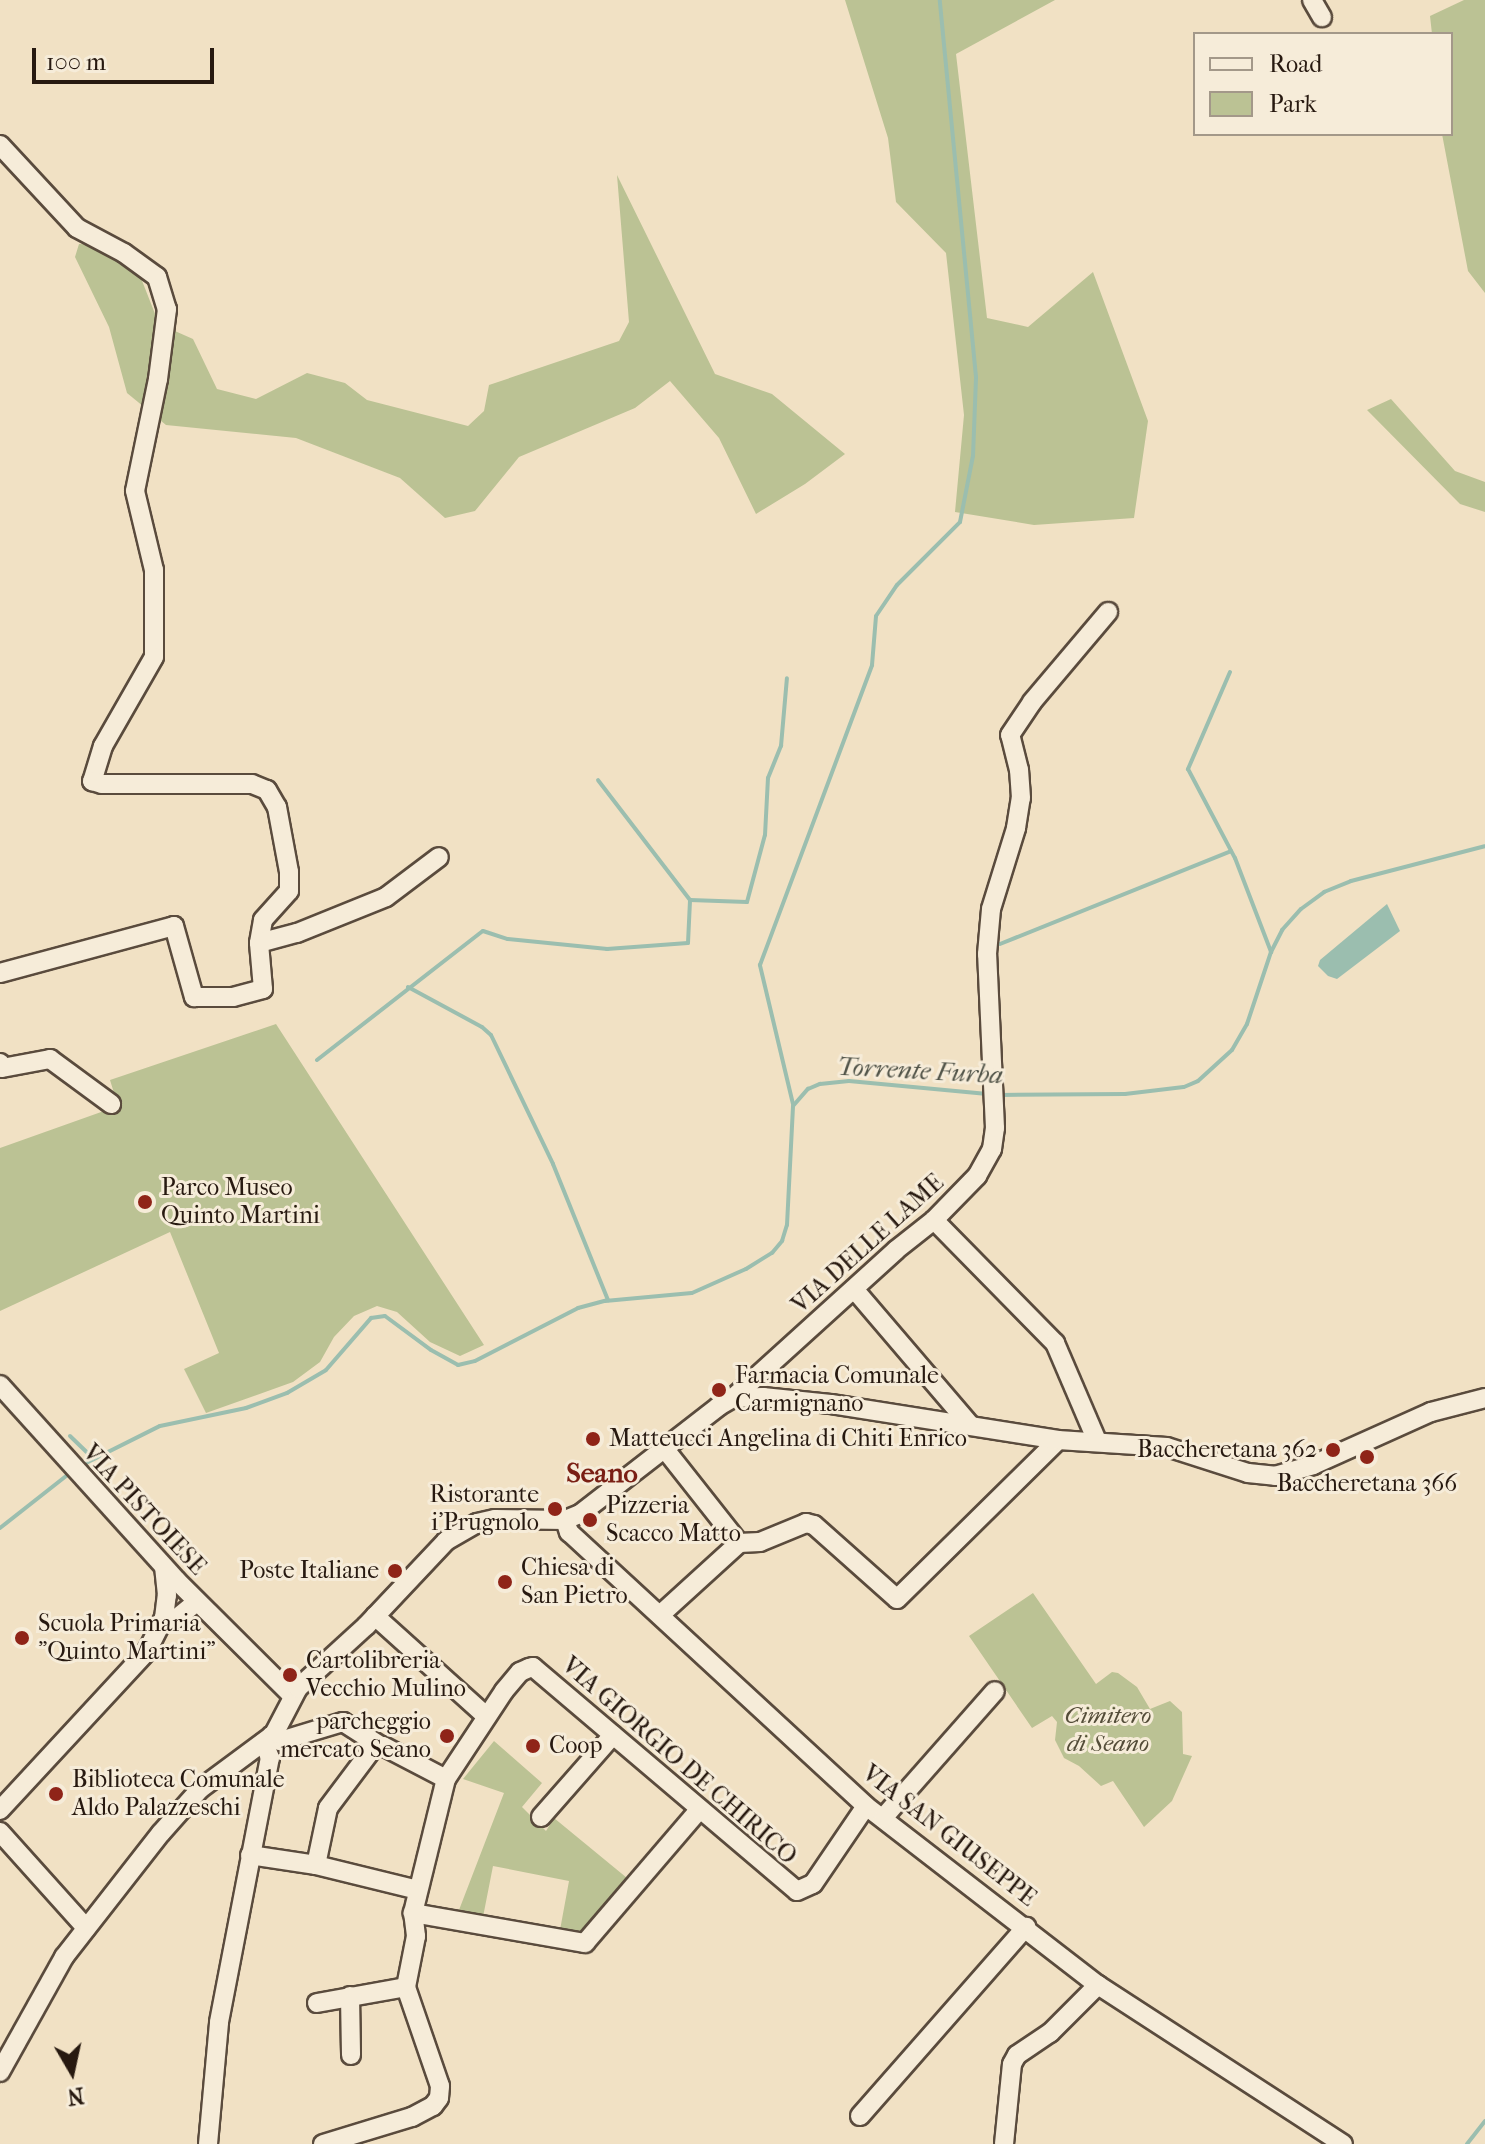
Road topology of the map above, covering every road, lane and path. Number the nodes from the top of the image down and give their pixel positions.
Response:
1 (1312, 0) edge
2 (1322, 17) dead end
3 (0, 145) edge
4 (1108, 612) dead end
5 (439, 857) dead end
6 (259, 943) junction
7 (0, 973) edge
8 (0, 1063) edge
9 (111, 1104) dead end
10 (934, 1220) junction
11 (854, 1289) junction
12 (0, 1385) edge
13 (733, 1398) junction
14 (1485, 1398) edge
15 (970, 1425) junction
16 (1058, 1440) junction
17 (1097, 1441) junction
18 (664, 1448) junction
19 (566, 1524) junction
20 (739, 1543) junction
21 (170, 1574) junction
22 (197, 1602) junction
23 (660, 1615) junction
24 (375, 1616) junction
25 (172, 1622) junction
26 (147, 1651) junction
27 (995, 1691) dead end
28 (293, 1696) junction
29 (486, 1716) junction
30 (613, 1735) junction
31 (268, 1739) junction
32 (376, 1746) junction
33 (446, 1779) junction
34 (866, 1806) junction
35 (0, 1810) edge
36 (699, 1810) junction
37 (541, 1817) dead end
38 (883, 1818) junction
39 (0, 1832) edge
40 (250, 1855) junction
41 (316, 1865) junction
42 (418, 1890) junction
43 (413, 1913) junction
44 (1026, 1927) junction
45 (86, 1928) junction
46 (1098, 1985) junction
47 (406, 1987) junction
48 (350, 1996) junction
49 (317, 2003) dead end
50 (351, 2055) dead end
51 (0, 2072) edge
52 (860, 2116) dead end
53 (208, 2144) edge
54 (323, 2144) edge
55 (1004, 2144) edge
56 (1343, 2144) edge

1 - 2 street
3 - 6 street
4 - 10 street, VIA DELLE LAME
5 - 6 street
6 - 7 street
8 - 9 street
10 - 11 street, VIA DELLE LAME
10 - 17 street
11 - 13 street, VIA DELLE LAME
11 - 15 street
12 - 21 street, VIA PISTOIESE
13 - 15 street
13 - 18 street, VIA DELLE LAME
14 - 17 street
15 - 16 street
16 - 17 street
16 - 20 street
18 - 19 street, VIA DELLE LAME
18 - 20 street
19 - 23 street, VIA SAN GIUSEPPE
19 - 24 street
20 - 23 street
21 - 22 street, VIA PISTOIESE
21 - 25 street
21 - 26 street
22 - 25 street
22 - 28 street, VIA PISTOIESE
23 - 34 street, VIA SAN GIUSEPPE
24 - 28 street
24 - 29 street
25 - 26 street
26 - 35 street
27 - 38 street
28 - 31 street
29 - 30 street, VIA GIORGIO DE CHIRICO
29 - 33 street, VIA GIORGIO DE CHIRICO
30 - 36 street, VIA GIORGIO DE CHIRICO
30 - 37 street
31 - 32 street
31 - 40 street
31 - 45 street
32 - 33 street
32 - 41 street
33 - 42 street, VIA GIORGIO DE CHIRICO
34 - 36 street, VIA GIORGIO DE CHIRICO
34 - 38 street, VIA SAN GIUSEPPE
36 - 43 street
38 - 44 street, VIA SAN GIUSEPPE
39 - 45 street
40 - 41 street
40 - 53 street
41 - 42 street
42 - 43 street, VIA GIORGIO DE CHIRICO
43 - 47 street, VIA GIORGIO DE CHIRICO
44 - 46 street, VIA SAN GIUSEPPE
44 - 52 street
45 - 51 street
46 - 55 street
46 - 56 street, VIA SAN GIUSEPPE
47 - 48 street
47 - 54 street
48 - 49 street
48 - 50 street

